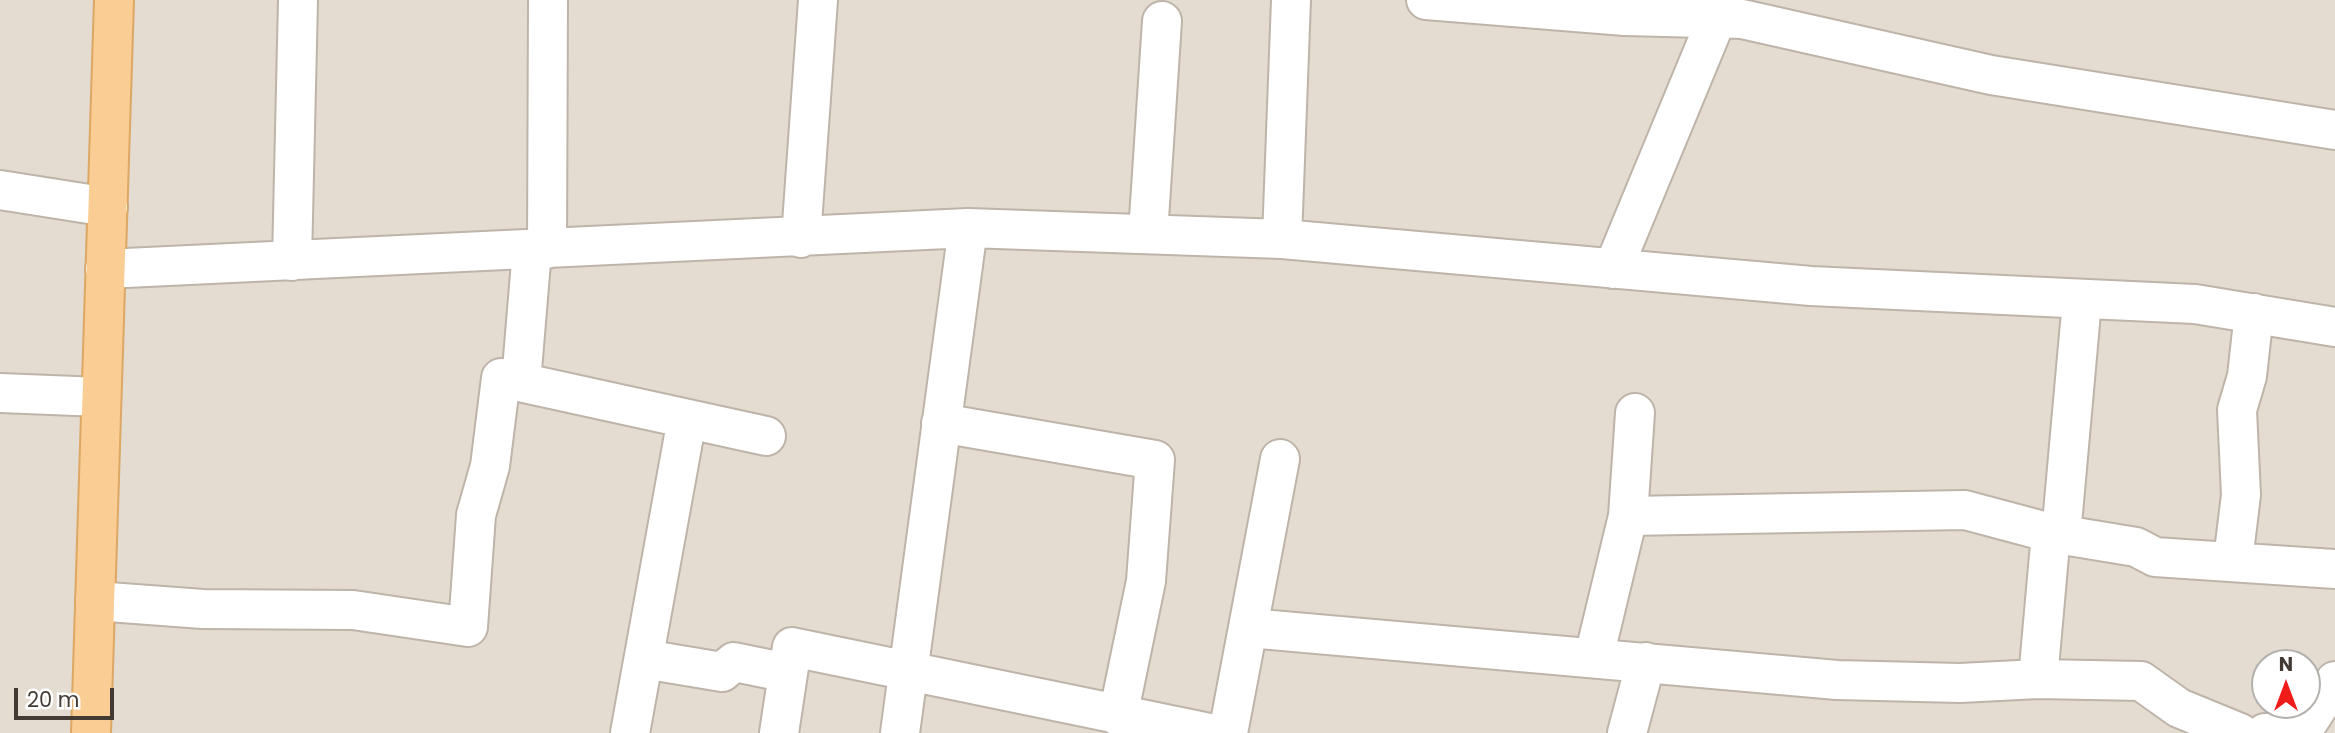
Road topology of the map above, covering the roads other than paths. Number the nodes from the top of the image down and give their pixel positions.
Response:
1 (114, 0) edge
2 (298, 0) edge
3 (548, 0) edge
4 (818, 0) edge
5 (1296, 0) edge
6 (1426, 0) edge
7 (1717, 18) junction
8 (1162, 21) dead end
9 (2335, 131) edge
10 (0, 190) edge
11 (108, 207) junction
12 (968, 228) junction
13 (1148, 234) junction
14 (801, 238) junction
15 (1282, 239) junction
16 (539, 250) junction
17 (292, 261) junction
18 (105, 269) junction
19 (1613, 269) junction
20 (2082, 301) junction
21 (2253, 313) junction
22 (2335, 327) edge
23 (521, 382) junction
24 (0, 393) edge
25 (101, 397) junction
26 (1635, 413) dead end
27 (687, 419) junction
28 (941, 423) junction
29 (766, 436) dead end
30 (1280, 458) dead end
31 (1628, 516) junction
32 (2056, 534) junction
33 (2233, 560) junction
34 (2335, 569) edge
35 (95, 601) junction
36 (1249, 628) junction
37 (1594, 657) junction
38 (644, 659) junction
39 (1646, 662) junction
40 (908, 670) junction
41 (788, 673) junction
42 (2038, 679) junction
43 (2335, 681) edge
44 (1108, 721) edge
45 (2302, 732) edge
46 (91, 733) edge
47 (630, 733) edge
48 (779, 733) edge
49 (900, 733) edge
50 (1210, 733) edge
51 (1228, 733) edge
52 (1627, 733) edge
53 (2240, 733) edge
54 (2265, 733) edge

1 - 11 main road
2 - 17 street
3 - 16 street
4 - 14 street
5 - 15 street
6 - 7 street
7 - 9 street
7 - 19 street
8 - 13 street
10 - 11 street
11 - 18 main road
12 - 13 street
12 - 14 street
12 - 28 street
13 - 15 street
14 - 16 street
15 - 19 street
16 - 17 street
16 - 23 street
17 - 18 street
18 - 25 main road
19 - 20 street
20 - 21 street
20 - 32 street
21 - 22 street
21 - 33 street
23 - 27 street
23 - 35 street
24 - 25 street
25 - 35 main road
26 - 31 street
27 - 29 street
27 - 38 street
28 - 40 street
28 - 44 street
30 - 36 street
31 - 32 street
31 - 37 street
32 - 33 street
32 - 42 street
33 - 34 street
35 - 46 main road
36 - 37 street
36 - 51 street
37 - 39 street
38 - 41 street
38 - 47 street
39 - 42 street
39 - 52 street
40 - 41 street
40 - 44 street
40 - 49 street
41 - 48 street
42 - 53 street
43 - 45 street
44 - 50 street
45 - 54 street

